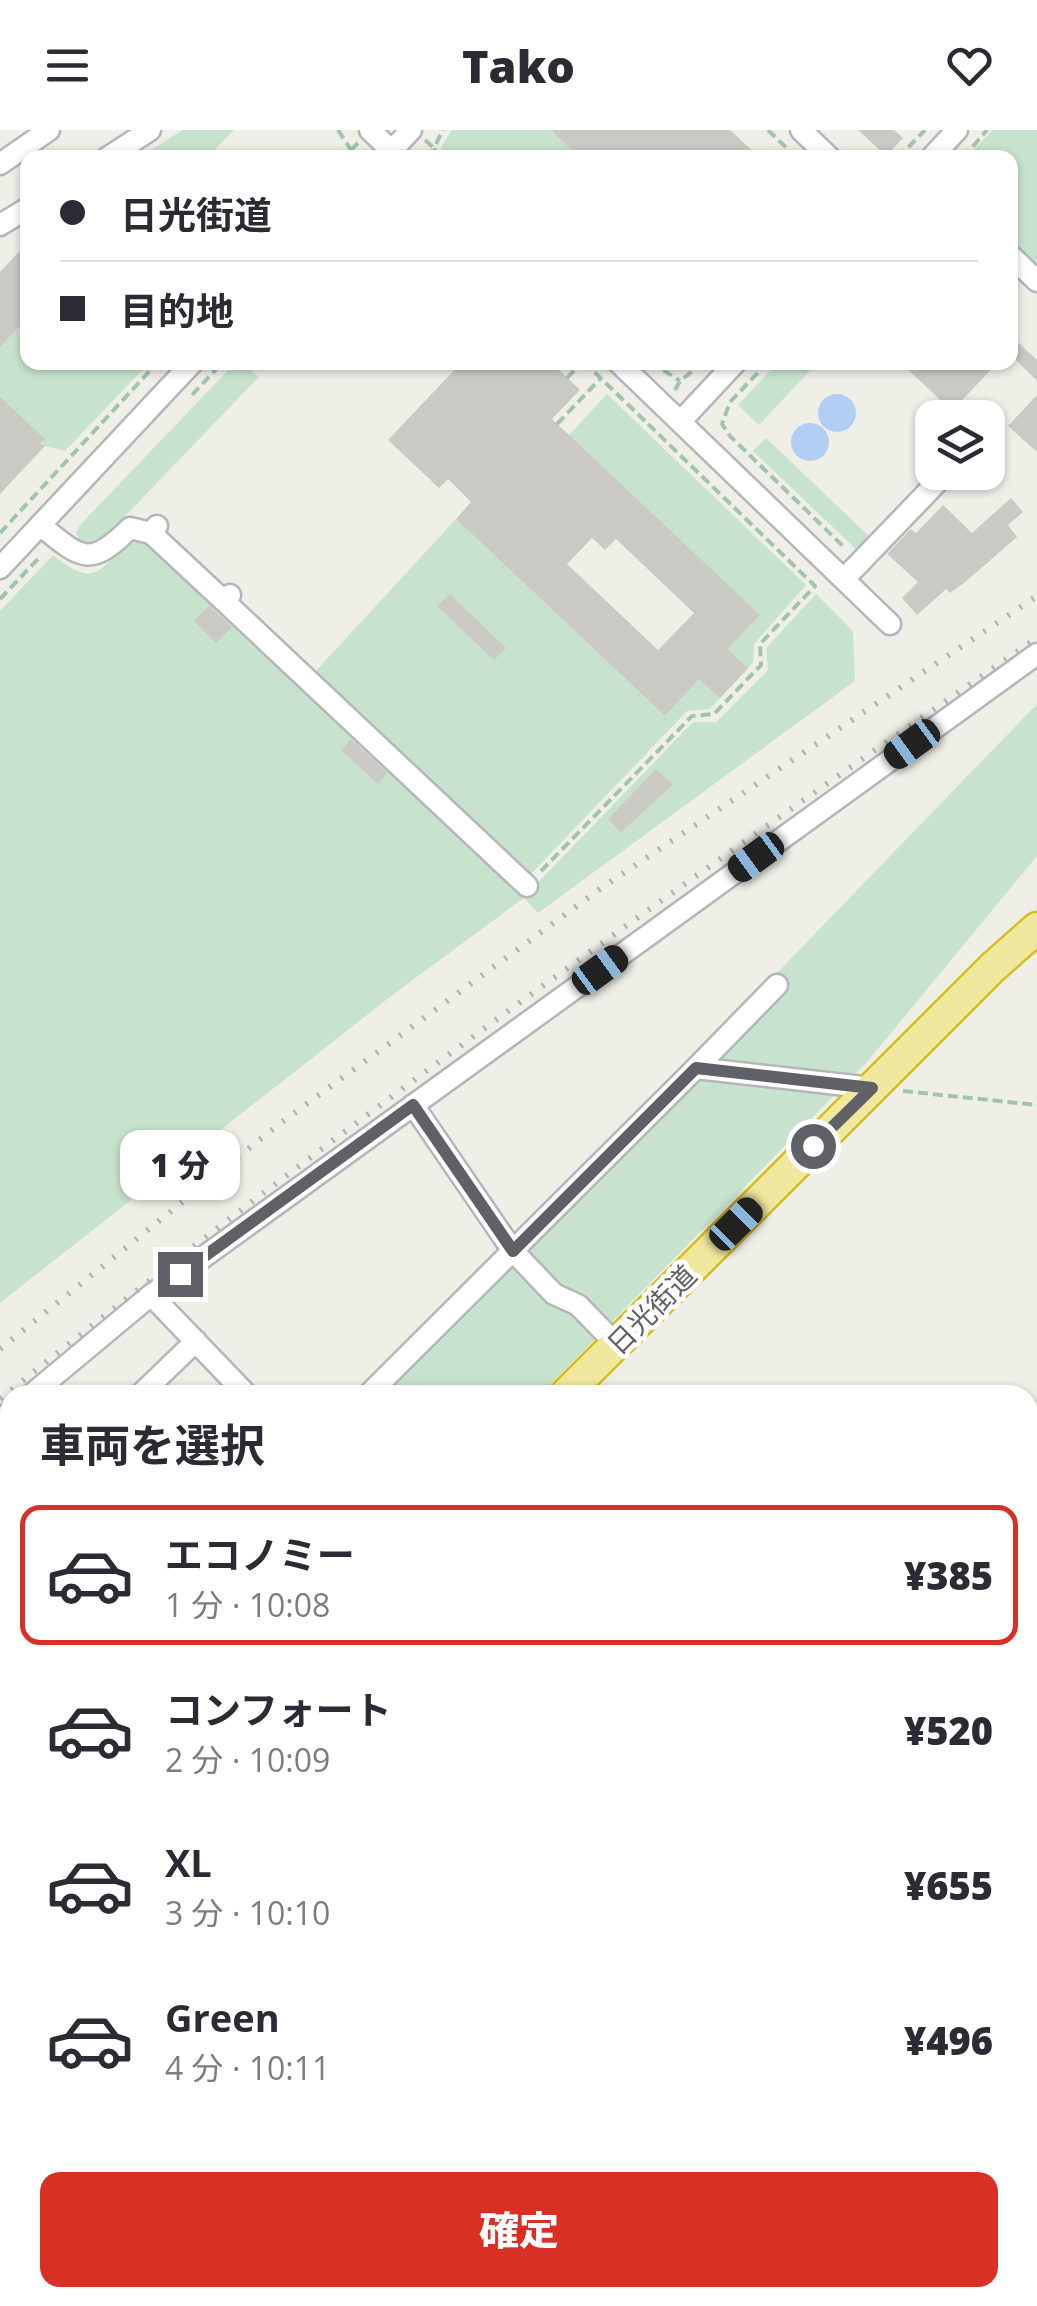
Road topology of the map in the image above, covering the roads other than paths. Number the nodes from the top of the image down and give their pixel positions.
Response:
1 (50, 130) edge
2 (150, 130) edge
3 (370, 130) edge
4 (411, 130) edge
5 (801, 130) edge
6 (957, 130) edge
7 (21, 150) edge
8 (119, 150) edge
9 (388, 150) edge
10 (396, 150) edge
11 (822, 150) edge
12 (938, 150) edge
13 (1018, 263) edge
14 (1037, 281) edge
15 (185, 370) edge
16 (627, 370) edge
17 (729, 370) edge
18 (681, 421) junction
19 (930, 490) edge
20 (40, 524) junction
21 (0, 568) edge
22 (844, 579) junction
23 (890, 624) dead end
24 (1037, 654) edge
25 (527, 886) road end
26 (1037, 928) edge
27 (778, 985) dead end
28 (696, 1068) junction
29 (872, 1088) junction
30 (413, 1105) junction
31 (513, 1251) junction
32 (151, 1294) junction
33 (196, 1341) junction
34 (616, 1344) junction
35 (43, 1385) edge
36 (150, 1385) edge
37 (238, 1385) edge
38 (378, 1385) edge
39 (575, 1385) edge

1 - 7 street
2 - 8 street
3 - 9 street
4 - 10 street
5 - 11 street
6 - 12 street
13 - 14 street
15 - 20 street
16 - 18 street
17 - 18 street
18 - 22 street
19 - 22 street
20 - 21 street
20 - 25 street
22 - 23 street
24 - 30 street
26 - 29 highway, 日光街道
27 - 28 street
28 - 29 street
28 - 31 street
29 - 34 highway, 日光街道
30 - 31 street
30 - 32 street
31 - 34 street
31 - 38 street
32 - 33 street
32 - 35 street
33 - 36 street
33 - 37 street
34 - 39 highway, 日光街道

